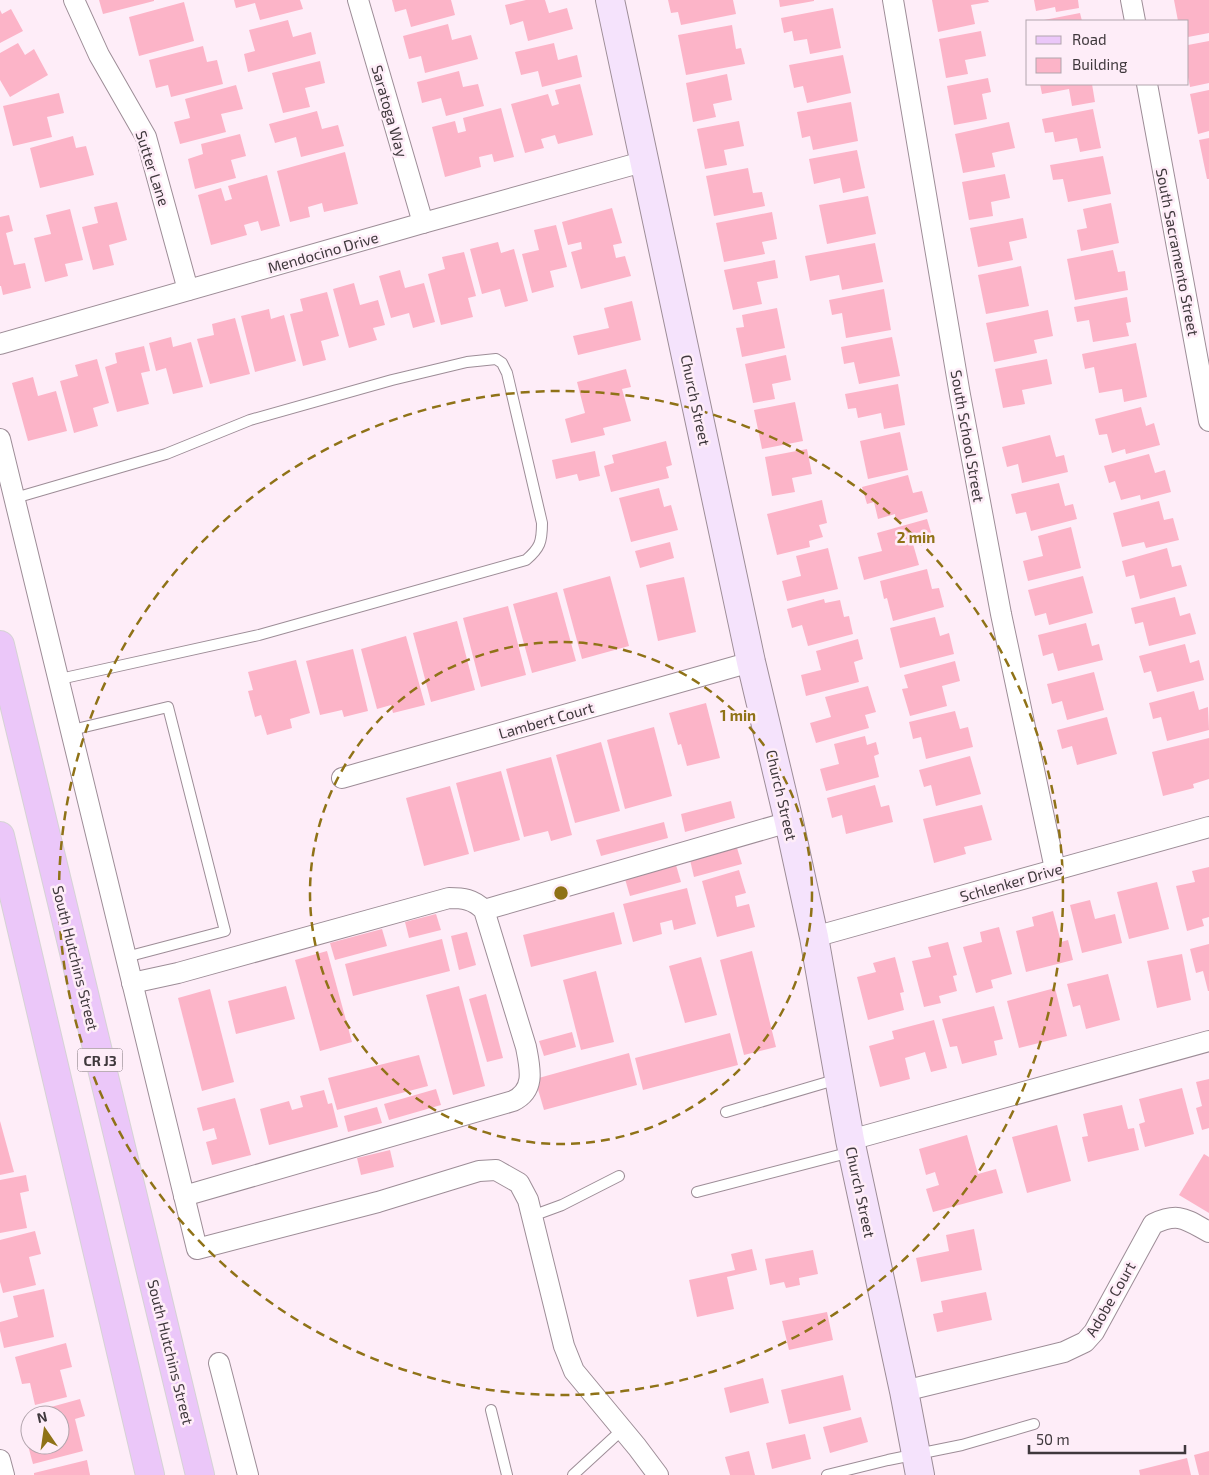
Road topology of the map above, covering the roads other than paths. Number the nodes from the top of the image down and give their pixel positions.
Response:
1 (74, 0) edge
2 (358, 0) edge
3 (610, 0) edge
4 (893, 0) edge
5 (1131, 0) edge
6 (1135, 20) edge
7 (1146, 85) edge
8 (646, 162) junction
9 (423, 223) junction
10 (188, 290) junction
11 (0, 344) edge
12 (1209, 421) edge
13 (0, 439) edge
14 (15, 498) junction
15 (0, 645) edge
16 (750, 662) junction
17 (60, 679) junction
18 (72, 730) junction
19 (342, 778) dead end
20 (789, 822) junction
21 (1209, 827) edge
22 (0, 836) edge
23 (1056, 869) junction
24 (484, 910) junction
25 (814, 937) junction
26 (126, 957) junction
27 (132, 984) junction
28 (1209, 1040) edge
29 (839, 1079) junction
30 (726, 1112) dead end
31 (851, 1146) junction
32 (619, 1176) dead end
33 (697, 1192) dead end
34 (184, 1196) junction
35 (532, 1216) junction
36 (1209, 1232) edge
37 (219, 1363) dead end
38 (904, 1392) junction
39 (491, 1410) dead end
40 (1034, 1424) dead end
41 (623, 1429) junction
42 (0, 1460) edge
43 (918, 1465) edge
44 (4, 1475) edge
45 (150, 1475) edge
46 (200, 1475) edge
47 (248, 1475) edge
48 (507, 1475) edge
49 (573, 1475) edge
50 (658, 1475) edge
51 (827, 1475) edge

1 - 10 street, Sutter Lane
2 - 9 street, Saratoga Way
3 - 8 street, Church Street
4 - 23 street, South School Street
5 - 6 street
7 - 12 street, South Sacramento Street
8 - 9 street, Mendocino Drive
8 - 16 street, Church Street
9 - 10 street, Mendocino Drive
10 - 11 street, Mendocino Drive
13 - 14 street
14 - 17 street
14 - 17 lane
15 - 46 main road, South Hutchins Street / CR J3
16 - 19 street, Lambert Court
16 - 20 street, Church Street
17 - 18 street
18 - 26 street
18 - 26 lane
20 - 24 street
20 - 25 street, Church Street
21 - 23 street, Schlenker Drive
22 - 45 main road, CR J3
23 - 25 street, Schlenker Drive
24 - 27 street
24 - 34 street
25 - 29 street, Church Street
26 - 27 street
27 - 34 street
28 - 31 street
29 - 30 lane
29 - 31 street, Church Street
31 - 33 lane
31 - 38 street, Church Street
32 - 35 lane
34 - 35 street
35 - 41 street
36 - 38 street, Adobe Court
37 - 47 street
38 - 43 street, Church Street
39 - 48 lane
40 - 43 lane
41 - 49 lane
41 - 50 street
42 - 44 street
43 - 51 lane

